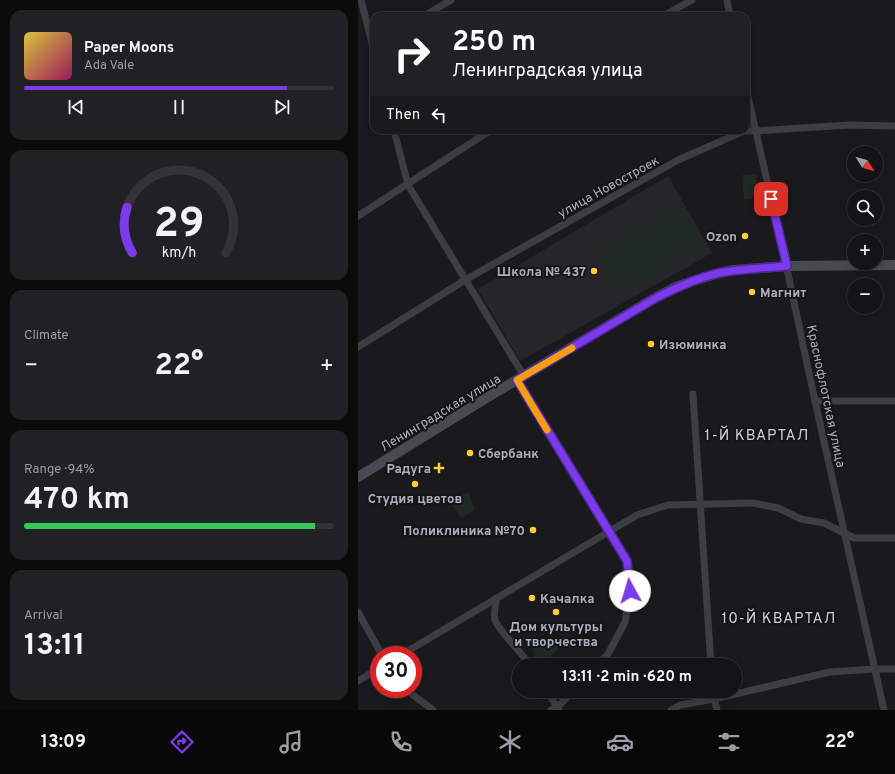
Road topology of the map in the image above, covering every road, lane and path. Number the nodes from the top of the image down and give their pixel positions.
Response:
1 (361, 0) edge
2 (451, 0) edge
3 (692, 0) edge
4 (727, 0) edge
5 (431, 12) edge
6 (670, 12) edge
7 (729, 12) edge
8 (370, 33) edge
9 (750, 105) edge
10 (895, 126) edge
11 (750, 131) edge
12 (756, 131) junction
13 (395, 134) edge
14 (485, 134) edge
15 (737, 134) edge
16 (408, 185) junction
17 (358, 216) edge
18 (895, 265) edge
19 (787, 266) junction
20 (466, 280) junction
21 (358, 346) edge
22 (520, 378) junction
23 (692, 394) dead end
24 (815, 401) junction
25 (895, 401) edge
26 (358, 477) edge
27 (699, 504) junction
28 (610, 531) junction
29 (844, 532) junction
30 (895, 538) edge
31 (496, 598) junction
32 (358, 612) edge
33 (377, 646) edge
34 (416, 646) edge
35 (525, 658) edge
36 (604, 658) edge
37 (710, 658) edge
38 (874, 668) junction
39 (895, 669) edge
40 (370, 674) edge
41 (358, 681) edge
42 (417, 698) edge
43 (550, 698) edge
44 (566, 698) edge
45 (714, 699) junction
46 (556, 709) edge
47 (433, 710) edge
48 (671, 710) edge
49 (717, 710) edge
50 (884, 710) edge

1 - 8 street
2 - 5 street
3 - 6 street
4 - 7 street
9 - 12 street, Краснофлотская улица
10 - 12 street, улица Новостроек
11 - 12 street, улица Новостроек
12 - 19 street, Краснофлотская улица
13 - 16 street
14 - 16 street
15 - 20 street, улица Новостроек
16 - 17 street
16 - 20 street
18 - 19 main road, Ленинградская улица
19 - 22 main road, Ленинградская улица
19 - 24 street, Краснофлотская улица
20 - 21 street, улица Новостроек
20 - 22 street
22 - 26 main road, Ленинградская улица
22 - 28 street
23 - 27 street
24 - 25 street
24 - 29 street, Краснофлотская улица
27 - 28 street
27 - 29 street
27 - 37 street
28 - 31 street
28 - 36 street
29 - 30 street
29 - 38 street, Краснофлотская улица
31 - 34 street
31 - 35 street
32 - 33 street
38 - 39 street
38 - 45 street
38 - 50 street, Краснофлотская улица
40 - 41 street
42 - 47 street
43 - 46 street
44 - 46 street
45 - 48 street
45 - 49 street

